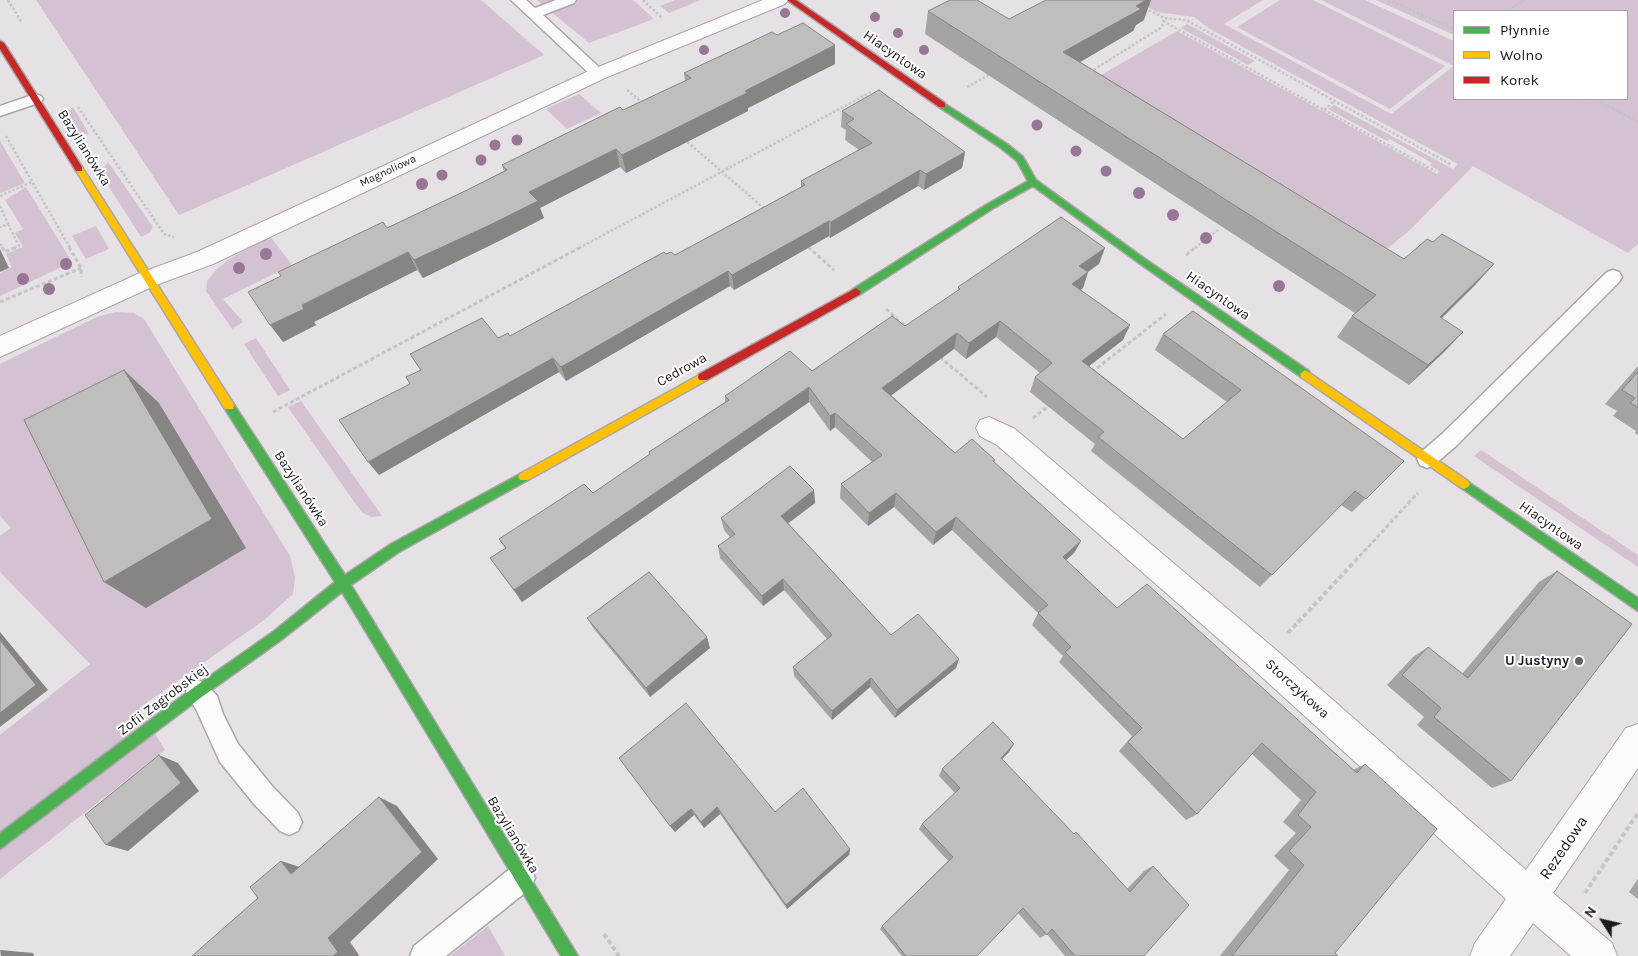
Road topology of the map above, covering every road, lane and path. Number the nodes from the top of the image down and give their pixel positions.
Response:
1 (8, 0) edge
2 (518, 0) edge
3 (569, 0) edge
4 (643, 0) edge
5 (779, 0) edge
6 (791, 0) edge
7 (1388, 0) edge
8 (1524, 0) edge
9 (1138, 4) edge
10 (1509, 10) edge
11 (534, 13) junction
12 (1164, 19) junction
13 (666, 22) dead end
14 (25, 27) dead end
15 (1453, 29) edge
16 (0, 43) edge
17 (991, 73) edge
18 (598, 74) junction
19 (1088, 74) edge
20 (900, 77) junction
21 (966, 88) dead end
22 (626, 89) dead end
23 (35, 99) junction
24 (1598, 100) edge
25 (75, 101) dead end
26 (1335, 102) junction
27 (648, 108) edge
28 (7, 109) edge
29 (1324, 110) junction
30 (1638, 122) edge
31 (677, 133) edge
32 (1452, 165) dead end
33 (1435, 171) dead end
34 (722, 172) junction
35 (32, 182) junction
36 (1033, 182) junction
37 (0, 196) edge
38 (0, 206) edge
39 (766, 210) edge
40 (8, 224) junction
41 (0, 227) edge
42 (1218, 230) dead end
43 (164, 234) dead end
44 (802, 242) edge
45 (0, 244) edge
46 (1193, 262) dead end
47 (839, 273) dead end
48 (1613, 277) dead end
49 (148, 279) junction
50 (0, 302) edge
51 (881, 305) dead end
52 (1170, 311) dead end
53 (911, 331) edge
54 (0, 347) edge
55 (940, 356) edge
56 (1084, 378) edge
57 (1053, 402) edge
58 (266, 416) dead end
59 (996, 422) junction
60 (1435, 464) junction
61 (343, 583) junction
62 (1638, 605) edge
63 (1264, 659) junction
64 (198, 692) junction
65 (1638, 740) edge
66 (1638, 812) edge
67 (289, 822) dead end
68 (0, 842) edge
69 (521, 878) junction
70 (1530, 897) junction
71 (1584, 901) dead end
72 (424, 956) edge
73 (570, 956) edge
74 (1488, 956) edge
75 (1599, 956) edge

1 - 14 path
2 - 11 lane
3 - 11 lane
4 - 13 path
5 - 18 street, Magnoliowa
6 - 20 street, Hiacyntowa
7 - 15 path
8 - 10 path
9 - 12 path
11 - 18 lane
12 - 19 path
12 - 26 path
12 - 29 path
16 - 23 street, Bazylianówka
17 - 21 path
18 - 49 street, Magnoliowa
20 - 34 path
20 - 36 street, Hiacyntowa
22 - 27 path
23 - 28 lane
23 - 49 street, Bazylianówka
24 - 30 path
25 - 43 path
26 - 29 path
26 - 32 path
28 - 35 path
29 - 33 path
31 - 34 path
34 - 39 path
34 - 58 path
35 - 37 path
35 - 50 path
36 - 60 street, Hiacyntowa
36 - 61 street, Cedrowa
38 - 40 path
40 - 41 path
40 - 45 path
42 - 46 path
44 - 47 path
48 - 60 lane
49 - 54 street, Magnoliowa
49 - 61 street, Bazylianówka
51 - 53 path
52 - 56 path
55 - 59 path
57 - 59 path
59 - 63 street, Storczykowa
60 - 62 street, Hiacyntowa
60 - 63 path
61 - 64 street, Zofii Zagrobskiej
61 - 69 street, Bazylianówka
63 - 70 street, Storczykowa
64 - 67 lane
64 - 68 street, Zofii Zagrobskiej
65 - 70 street, Rezedowa
66 - 71 path
69 - 72 lane
69 - 73 street, Bazylianówka
70 - 74 street, Rezedowa
70 - 75 street, Storczykowa

